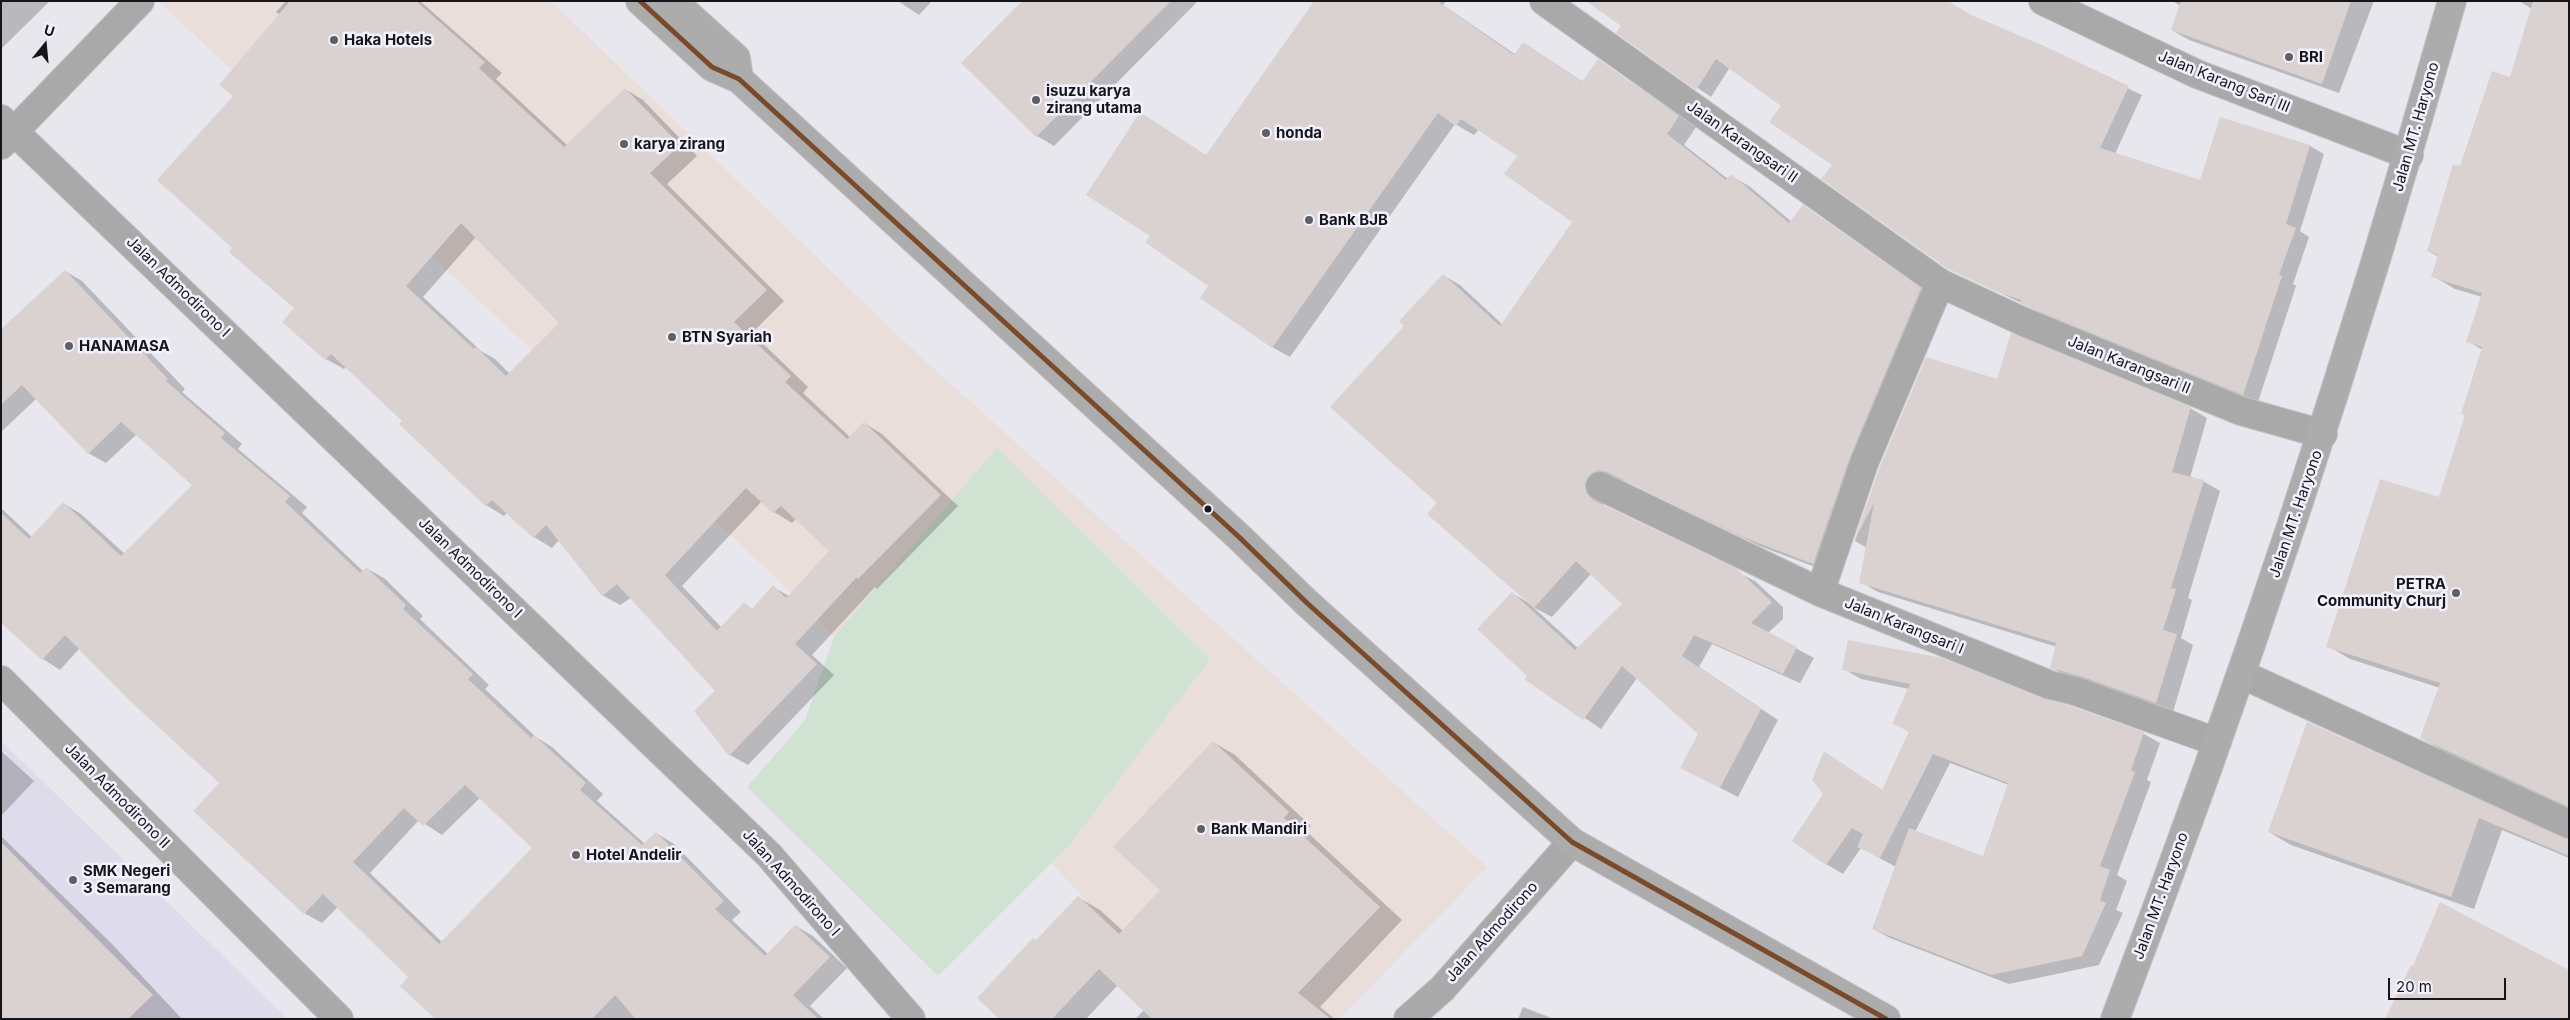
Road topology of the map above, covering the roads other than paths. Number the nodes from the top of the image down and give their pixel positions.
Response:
1 (140, 1) edge
2 (640, 1) edge
3 (674, 1) edge
4 (1544, 1) edge
5 (2043, 1) edge
6 (2452, 1) edge
7 (739, 79) junction
8 (6, 132) edge
9 (2409, 155) junction
10 (1940, 283) junction
11 (2323, 434) junction
12 (1600, 486) dead end
13 (1820, 592) junction
14 (2241, 674) junction
15 (1, 680) edge
16 (2217, 742) junction
17 (2569, 824) edge
18 (1579, 847) junction
19 (339, 1019) edge
20 (911, 1019) edge
21 (1408, 1019) edge
22 (1886, 1019) edge
23 (2115, 1019) edge

1 - 8 street
2 - 7 main road
3 - 7 main road
4 - 10 street, Jalan Karangsari II
5 - 9 street, Jalan Karang Sari III
6 - 9 main road, Jalan MT. Haryono
7 - 18 main road
8 - 20 street, Jalan Admodirono I
9 - 11 main road, Jalan MT. Haryono
10 - 11 street, Jalan Karangsari II
10 - 13 street
11 - 14 main road, Jalan MT. Haryono
12 - 13 street, Jalan Karangsari I
13 - 16 street, Jalan Karangsari I
14 - 16 main road, Jalan MT. Haryono
14 - 17 street
15 - 19 street, Jalan Admodirono II
16 - 23 main road, Jalan MT. Haryono
18 - 21 street, Jalan Admodirono
18 - 22 main road

